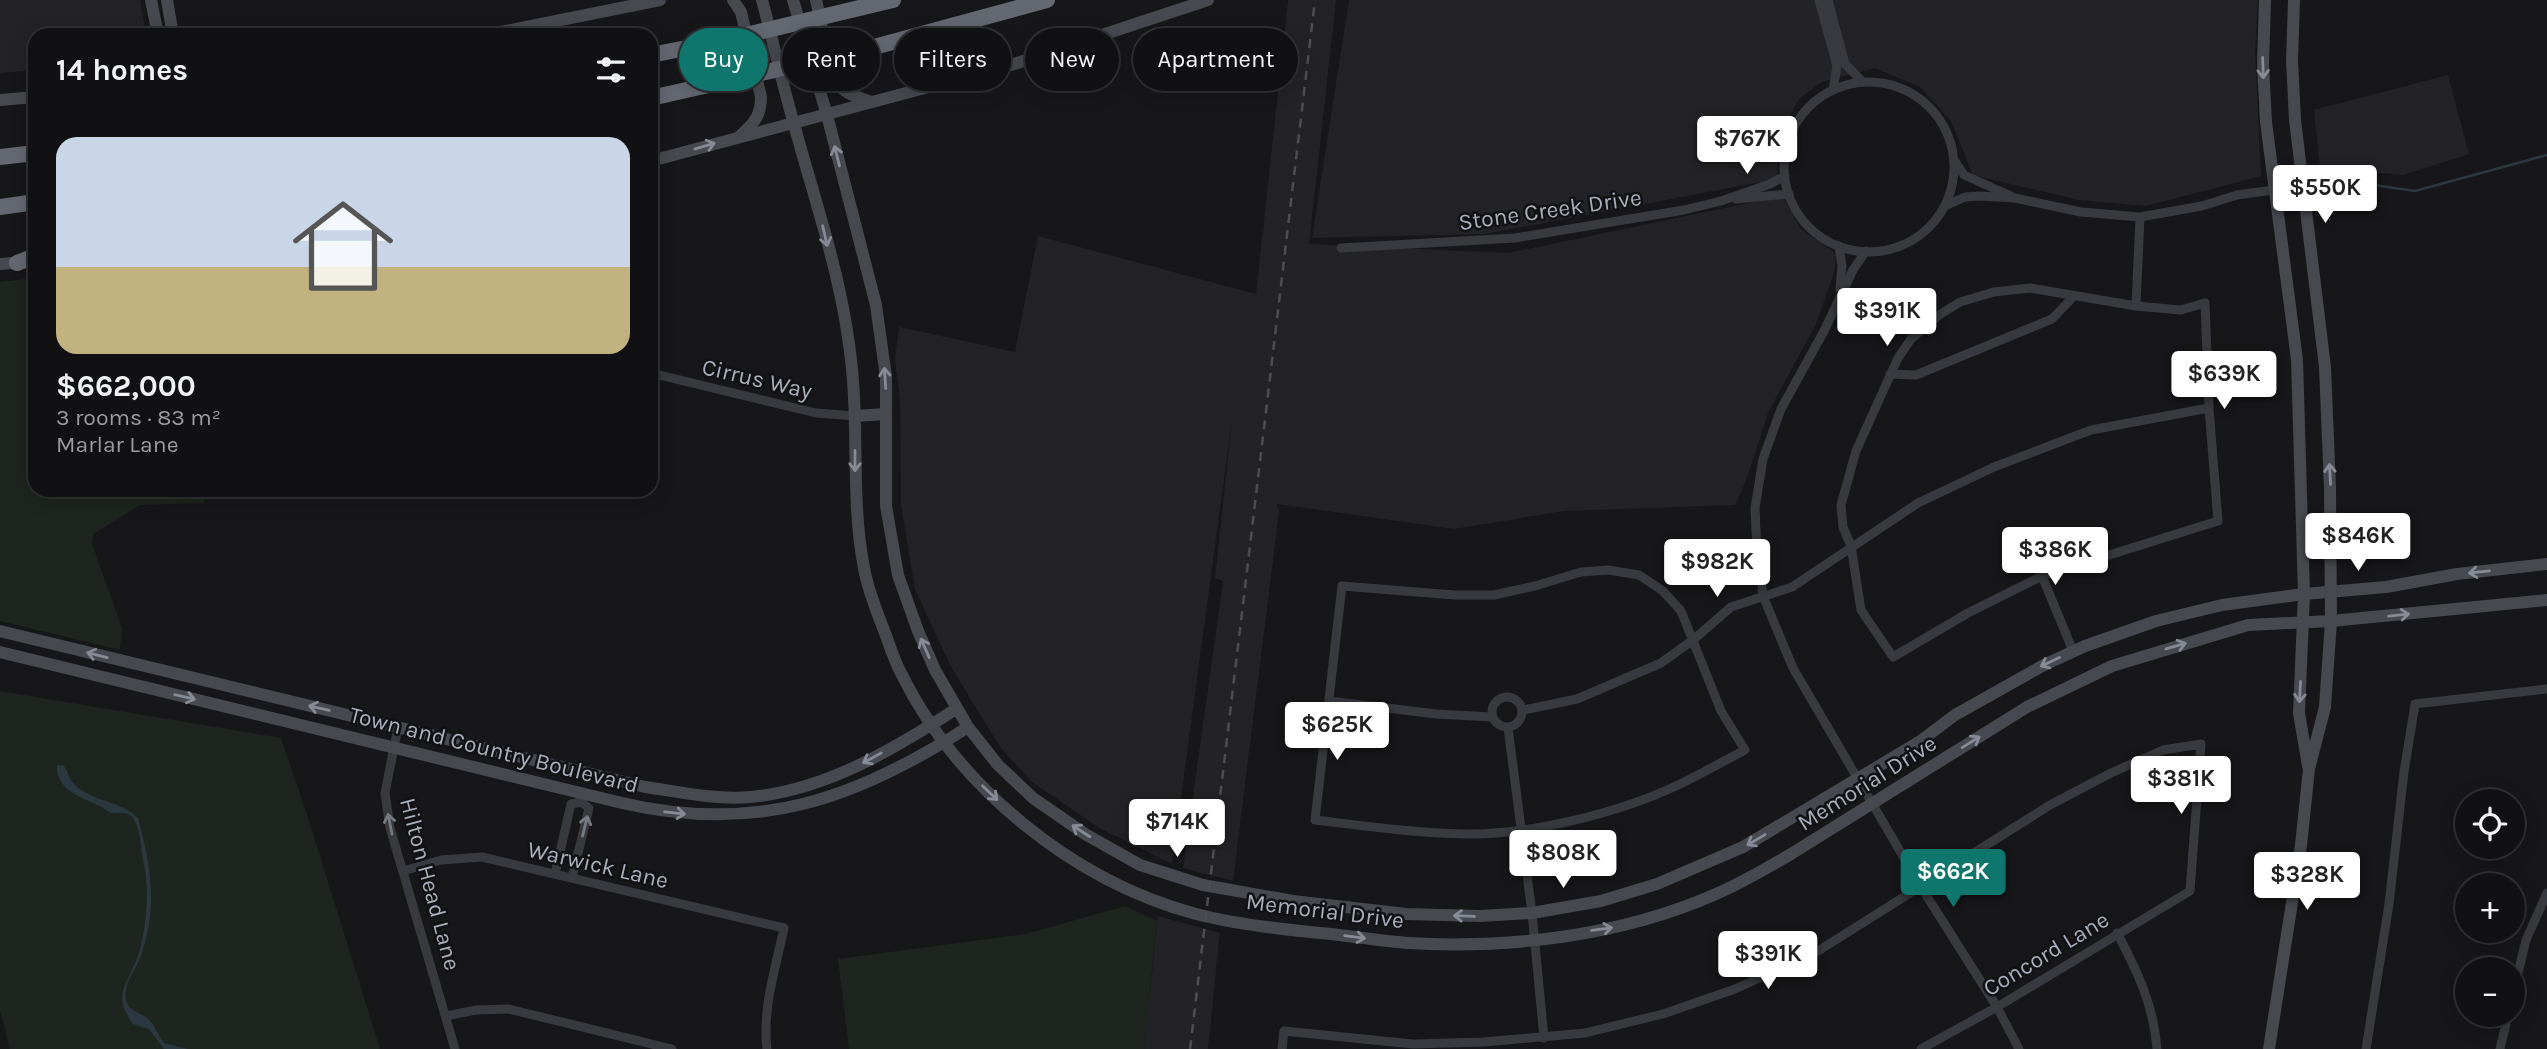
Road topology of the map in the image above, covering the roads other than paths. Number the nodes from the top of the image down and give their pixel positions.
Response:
1 (151, 0) edge
2 (167, 0) edge
3 (660, 0) edge
4 (733, 0) edge
5 (762, 0) edge
6 (793, 0) edge
7 (816, 0) edge
8 (893, 0) edge
9 (1047, 0) edge
10 (1208, 0) edge
11 (1819, 0) edge
12 (1828, 0) edge
13 (2265, 0) edge
14 (2294, 0) edge
15 (157, 28) edge
16 (172, 28) edge
17 (521, 28) edge
18 (658, 54) edge
19 (1863, 82) junction
20 (1833, 90) junction
21 (658, 96) edge
22 (28, 98) edge
23 (0, 100) edge
24 (871, 102) junction
25 (827, 115) junction
26 (793, 123) junction
27 (740, 136) junction
28 (28, 154) edge
29 (0, 157) edge
30 (658, 159) edge
31 (1954, 159) junction
32 (1785, 176) junction
33 (2303, 186) junction
34 (2276, 188) junction
35 (1789, 194) junction
36 (2015, 198) junction
37 (1721, 201) junction
38 (28, 203) edge
39 (0, 206) edge
40 (1945, 206) junction
41 (2140, 217) junction
42 (1839, 246) junction
43 (1341, 248) dead end
44 (1866, 251) junction
45 (28, 260) edge
46 (17, 263) joint
47 (0, 264) edge
48 (2074, 296) junction
49 (1838, 297) junction
50 (2136, 306) junction
51 (1890, 374) junction
52 (658, 375) edge
53 (2209, 408) junction
54 (886, 414) junction
55 (855, 416) junction
56 (1851, 547) junction
57 (2547, 564) edge
58 (2042, 576) junction
59 (2331, 591) junction
60 (2304, 594) junction
61 (1763, 596) junction
62 (2547, 600) edge
63 (2331, 621) junction
64 (2303, 624) junction
65 (0, 631) edge
66 (1693, 640) junction
67 (2073, 651) junction
68 (0, 652) edge
69 (2547, 689) edge
70 (1329, 701) junction
71 (956, 709) junction
72 (1523, 710) junction
73 (1492, 716) junction
74 (932, 725) junction
75 (398, 727) junction
76 (968, 727) junction
77 (1508, 727) junction
78 (945, 742) junction
79 (394, 746) junction
80 (2309, 769) junction
81 (611, 779) junction
82 (1857, 779) junction
83 (758, 796) junction
84 (582, 797) junction
85 (606, 799) junction
86 (1871, 804) junction
87 (761, 813) junction
88 (1521, 830) junction
89 (402, 871) junction
90 (555, 874) junction
91 (572, 878) junction
92 (1921, 887) junction
93 (2547, 893) edge
94 (1532, 912) junction
95 (2117, 933) junction
96 (1534, 939) junction
97 (2522, 957) edge
98 (1997, 1007) junction
99 (446, 1016) junction
100 (2505, 1027) edge
101 (625, 1038) junction
102 (1544, 1038) junction
103 (1413, 1047) edge
104 (456, 1049) edge
105 (625, 1049) edge
106 (672, 1049) edge
107 (767, 1049) edge
108 (1282, 1049) edge
109 (1921, 1049) edge
110 (2019, 1049) edge
111 (2157, 1049) edge
112 (2269, 1049) edge
113 (2366, 1049) edge
114 (2500, 1049) edge

1 - 15 main road
2 - 16 main road
3 - 17 main road
4 - 27 main road
5 - 26 main road, Memorial Drive
6 - 25 main road, Memorial Drive
7 - 24 main road
8 - 18 highway
9 - 21 highway
10 - 24 main road
11 - 20 street
12 - 19 street
13 -> 34 main road
14 - 33 main road
19 - 20 street
19 - 31 street
20 - 32 street
22 - 23 main road
24 - 25 main road
25 - 26 main road
54 -> 25 main road, Memorial Drive
26 - 27 main road
26 -> 55 main road, Memorial Drive
30 -> 27 main road
28 - 29 highway
31 - 36 street
31 - 40 street
32 - 35 street
32 - 37 street, Stone Creek Drive
33 - 34 street
59 -> 33 main road
34 - 41 street
34 - 60 main road
35 - 37 street, Stone Creek Drive
35 - 42 street
36 - 40 street
36 - 41 street
37 - 43 street, Stone Creek Drive
38 - 39 highway
40 - 44 street
41 - 50 street
42 - 44 street
42 - 49 street
44 - 49 street
45 - 46 highway
46 - 47 main road
48 - 50 street
48 - 51 street
48 - 51 street
49 - 61 street
50 - 53 street
51 - 56 street
52 - 55 street, Cirrus Way
53 - 56 street
53 - 58 street
54 - 55 main road
71 -> 54 main road, Memorial Drive
55 -> 74 main road, Memorial Drive
56 - 58 street
56 - 61 street
57 -> 59 main road, Memorial Drive
58 - 67 street
59 - 60 main road, Memorial Drive
59 - 63 main road
60 - 64 main road
60 - 67 main road, Memorial Drive
61 - 66 street
61 - 82 street
63 -> 62 main road, Memorial Drive
63 - 64 main road, Memorial Drive
63 - 80 main road
64 -> 80 main road
86 -> 64 main road, Memorial Drive
75 -> 65 main road, Town and Country Boulevard
66 - 70 street
66 - 72 street
66 - 88 street
67 -> 82 main road, Memorial Drive
68 -> 79 main road, Town and Country Boulevard
69 - 113 street
70 - 73 street
70 - 88 street
71 - 74 main road, Town and Country Boulevard
71 - 76 main road, Memorial Drive
72 - 73 street
72 - 77 street
73 - 77 street
74 - 78 main road, Memorial Drive
74 -> 83 main road, Town and Country Boulevard
75 - 79 street, Hilton Head Lane
75 - 81 main road, Town and Country Boulevard
76 - 78 main road, Town and Country Boulevard
94 -> 76 main road, Memorial Drive
77 - 88 street
78 - 87 main road, Town and Country Boulevard
78 -> 96 main road, Memorial Drive
79 - 84 main road, Town and Country Boulevard
89 -> 79 street, Hilton Head Lane
80 - 112 main road
81 - 83 main road, Town and Country Boulevard
81 - 85 main road
82 - 86 street
82 -> 94 main road, Memorial Drive
83 - 87 main road
84 - 85 main road, Town and Country Boulevard
84 - 90 street
91 -> 84 street
85 -> 87 main road, Town and Country Boulevard
86 - 92 street
96 -> 86 main road, Memorial Drive
88 - 94 street
89 - 90 street, Warwick Lane
89 - 99 street, Hilton Head Lane
90 - 91 street, Warwick Lane
91 - 107 street, Warwick Lane
92 - 95 street, Concord Lane
92 - 98 street
92 - 102 street
93 - 97 street
94 - 96 street
95 - 98 street, Concord Lane
95 - 111 street
96 - 102 street
98 - 109 street, Concord Lane
98 - 110 street
99 - 101 street
99 - 104 street, Hilton Head Lane
100 - 114 street
101 - 105 street
101 - 106 street
102 - 103 street
103 - 108 street

